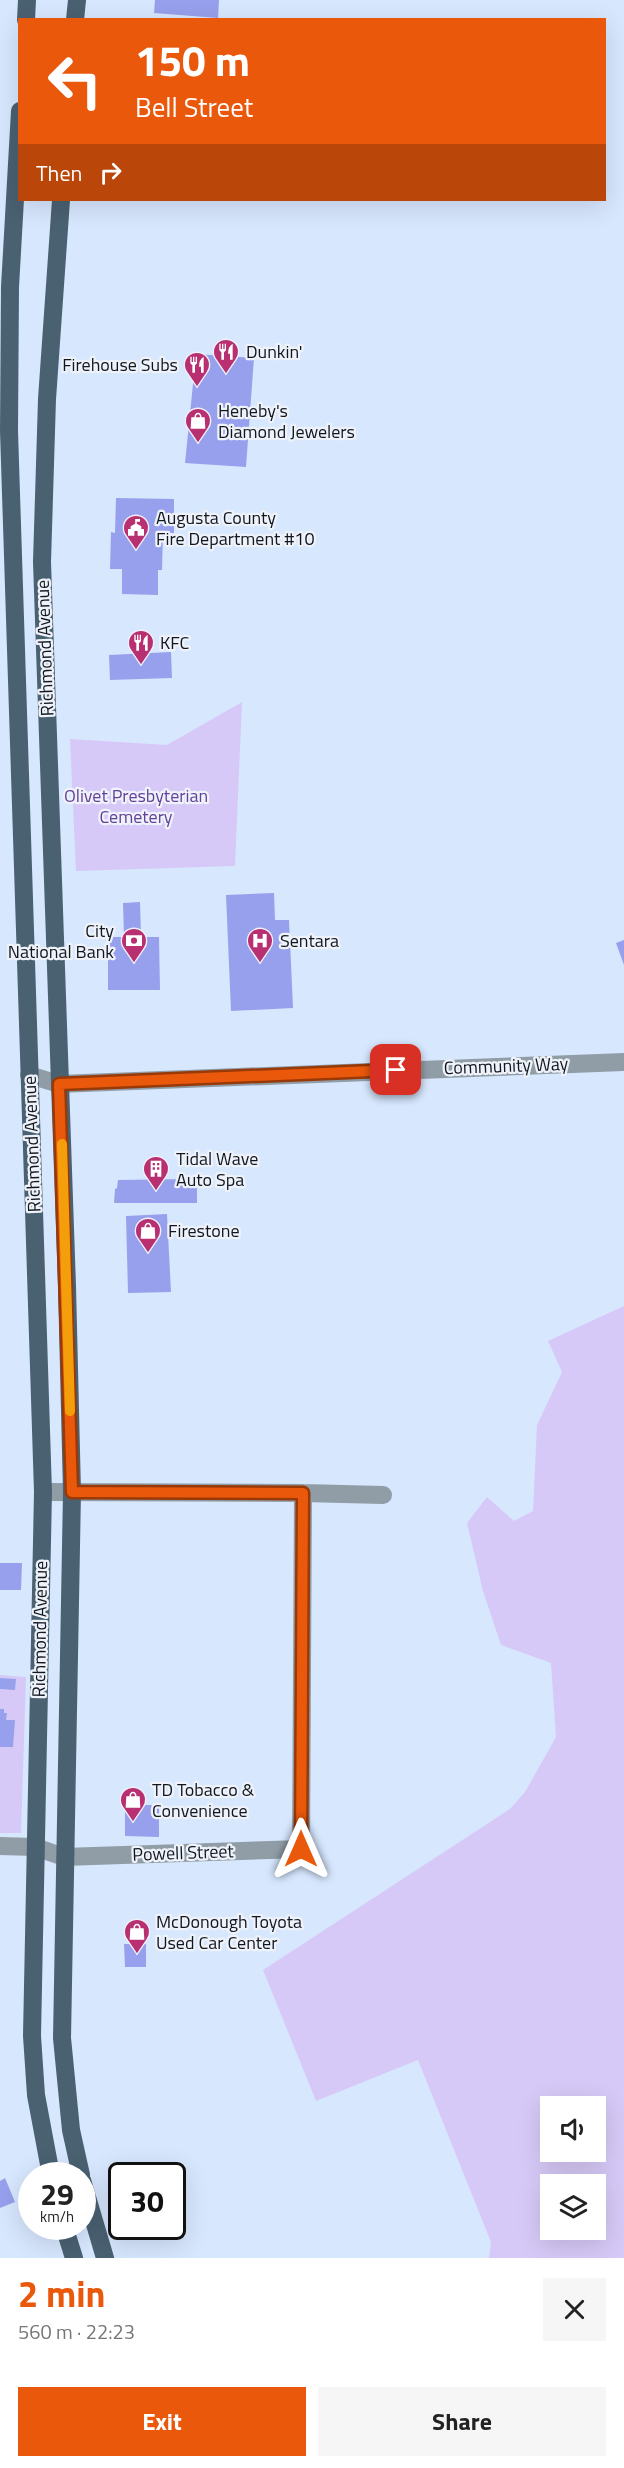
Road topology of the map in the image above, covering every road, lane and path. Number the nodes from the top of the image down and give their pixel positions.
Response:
1 (27, 0) edge
2 (77, 0) edge
3 (26, 18) edge
4 (75, 18) edge
5 (18, 146) edge
6 (61, 201) edge
7 (624, 1062) edge
8 (29, 1075) junction
9 (59, 1084) junction
10 (43, 1492) junction
11 (72, 1492) junction
12 (303, 1493) junction
13 (383, 1495) dead end
14 (0, 1846) edge
15 (34, 1847) junction
16 (64, 1857) junction
17 (49, 2162) edge
18 (78, 2162) edge
19 (96, 2227) edge
20 (68, 2240) edge
21 (74, 2258) edge
22 (105, 2258) edge

1 - 3 main road
2 - 4 main road
5 - 8 main road, Richmond Avenue
6 - 9 main road, Richmond Avenue
7 - 9 street, Community Way
8 - 9 street, Community Way
8 - 10 main road, Richmond Avenue
9 - 11 main road, Richmond Avenue
10 - 11 street
10 - 15 main road, Richmond Avenue
11 - 12 street
11 - 16 main road, Richmond Avenue
12 - 13 street
12 - 16 street, Powell Street
14 - 15 street
15 - 16 street
15 - 17 main road, Richmond Avenue
16 - 18 main road, Richmond Avenue
19 - 22 main road
20 - 21 main road

